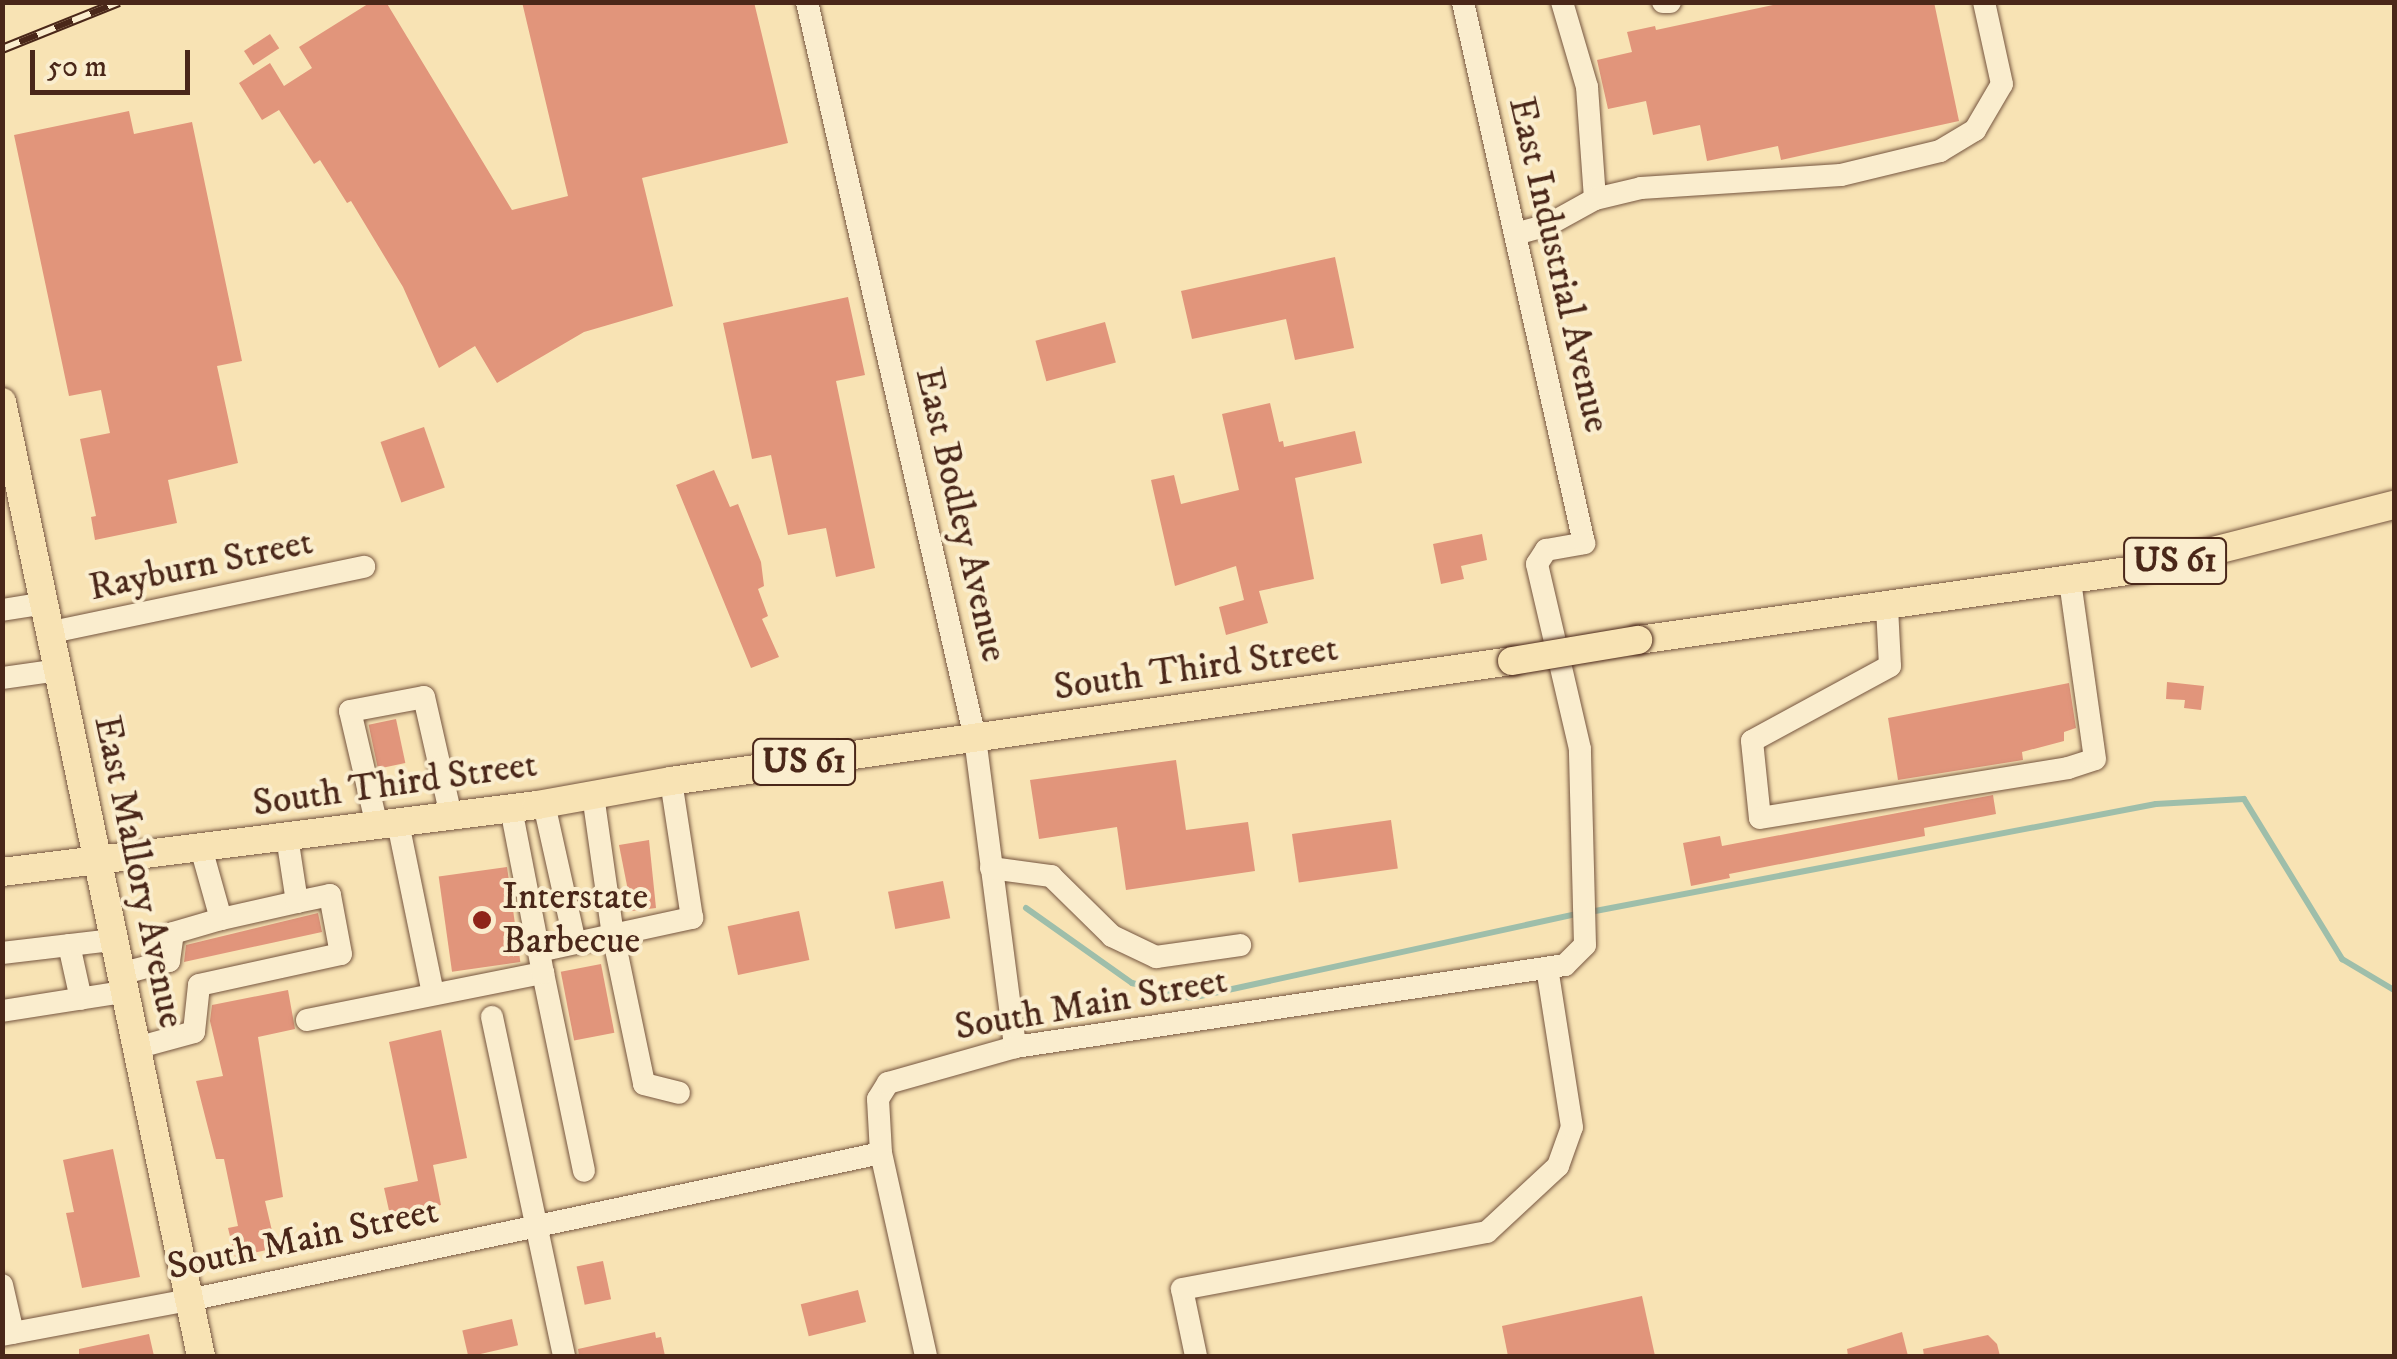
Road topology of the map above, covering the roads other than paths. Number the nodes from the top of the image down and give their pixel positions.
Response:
1 (807, 2) edge
2 (1562, 2) edge
3 (1984, 2) edge
4 (1468, 4) edge
5 (1595, 199) junction
6 (1514, 234) junction
7 (2, 402) edge
8 (2394, 505) edge
9 (1584, 543) joint
10 (364, 568) dead end
11 (2070, 580) junction
12 (46, 603) junction
13 (1887, 608) junction
14 (2, 610) edge
15 (52, 632) junction
16 (59, 670) junction
17 (2, 678) edge
18 (975, 738) junction
19 (672, 781) junction
20 (592, 795) junction
21 (544, 804) junction
22 (510, 808) junction
23 (451, 816) junction
24 (387, 825) junction
25 (287, 838) junction
26 (201, 848) junction
27 (97, 862) junction
28 (992, 868) junction
29 (2, 872) edge
30 (297, 902) junction
31 (221, 920) junction
32 (613, 935) junction
33 (113, 940) junction
34 (575, 943) junction
35 (1240, 944) dead end
36 (69, 945) junction
37 (2, 953) edge
38 (169, 962) junction
39 (541, 962) junction
40 (1547, 968) junction
41 (122, 983) junction
42 (199, 986) junction
43 (433, 994) junction
44 (81, 999) junction
45 (2, 1011) edge
46 (492, 1017) dead end
47 (307, 1020) dead end
48 (136, 1048) junction
49 (1015, 1048) junction
50 (679, 1094) dead end
51 (881, 1152) junction
52 (584, 1171) dead end
53 (537, 1226) junction
54 (2, 1285) edge
55 (189, 1300) junction
56 (8, 1334) edge
57 (201, 1356) edge
58 (564, 1356) edge
59 (926, 1356) edge
60 (1196, 1356) edge

1 - 18 street, East Bodley Avenue
2 - 5 street
3 - 5 street
4 - 6 street, East Industrial Avenue
5 - 6 street
6 - 9 street, East Industrial Avenue
7 - 12 main road, East Mallory Avenue
8 - 11 main road, South Third Street / US 61
9 - 40 street, South Main Street
10 - 15 street, Rayburn Street
11 - 13 main road, South Third Street / US 61
11 - 13 street
12 - 14 street
12 - 15 main road, East Mallory Avenue
13 - 18 main road, South Third Street / US 61, bridge
15 - 16 main road, East Mallory Avenue
16 - 17 street
16 - 27 main road, East Mallory Avenue
18 - 19 main road, South Third Street / US 61
18 - 28 street, East Bodley Avenue
19 - 20 main road, South Third Street / US 61
19 - 32 street
20 - 21 main road, South Third Street / US 61
20 - 32 street
21 - 22 main road, South Third Street / US 61
21 - 34 street
22 - 23 main road, South Third Street / US 61
22 - 39 street
23 - 24 main road, South Third Street / US 61
23 - 24 street
24 - 25 main road, South Third Street / US 61
24 - 43 street
25 - 26 main road, South Third Street / US 61
25 - 30 street
26 - 27 main road, South Third Street / US 61
26 - 31 street
27 - 29 main road, South Third Street / US 61
27 - 33 main road, East Mallory Avenue
28 - 35 street
28 - 49 street, East Bodley Avenue
30 - 31 street
30 - 42 street
31 - 38 street
32 - 34 street
32 - 50 street
33 - 36 street
33 - 41 main road, East Mallory Avenue
34 - 39 street
36 - 37 street
36 - 44 street
38 - 41 street
38 - 42 street
39 - 43 street
39 - 52 street
40 - 49 street, South Main Street
40 - 60 street
41 - 44 street
41 - 48 main road, East Mallory Avenue
42 - 48 street
43 - 47 street
44 - 45 street
46 - 53 street
48 - 55 main road, East Mallory Avenue
49 - 51 street, South Main Street
51 - 53 street, South Main Street
51 - 59 street
53 - 55 street, South Main Street
53 - 58 street
54 - 56 street
55 - 56 street, South Main Street
55 - 57 main road, East Mallory Avenue

